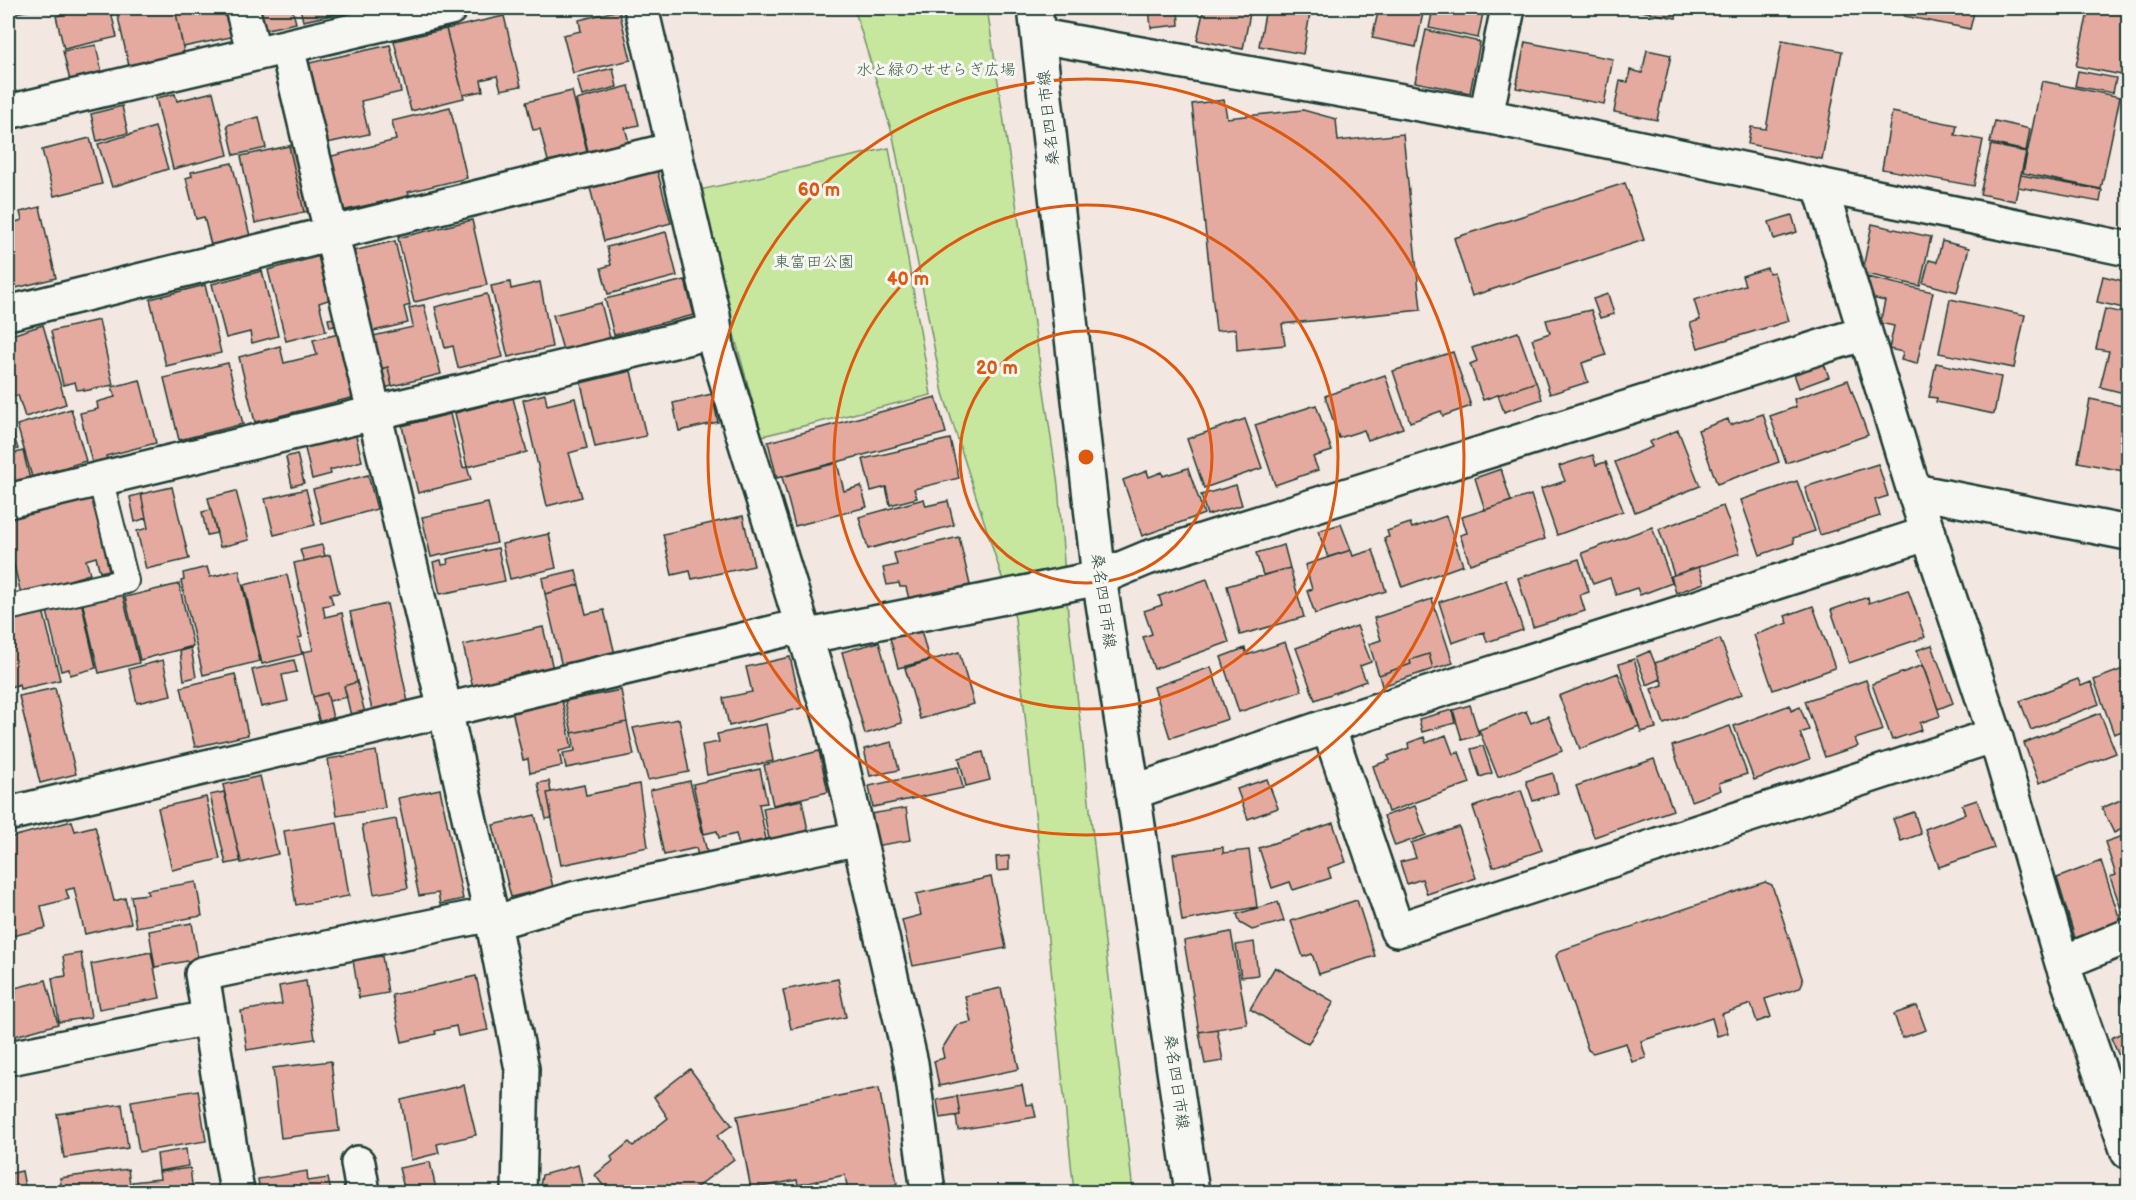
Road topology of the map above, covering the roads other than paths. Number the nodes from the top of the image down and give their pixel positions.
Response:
1 (242, 8) edge
2 (450, 8) edge
3 (641, 8) edge
4 (1508, 8) edge
5 (1037, 22) edge
6 (287, 47) junction
7 (254, 54) junction
8 (8, 112) edge
9 (1486, 116) junction
10 (674, 149) junction
11 (1820, 186) junction
12 (330, 233) junction
13 (2128, 249) edge
14 (8, 313) edge
15 (715, 331) junction
16 (1865, 333) junction
17 (374, 411) junction
18 (100, 478) junction
19 (1914, 491) junction
20 (8, 501) edge
21 (1929, 533) junction
22 (2128, 533) edge
23 (1099, 578) junction
24 (8, 608) edge
25 (803, 632) junction
26 (445, 710) junction
27 (1328, 726) junction
28 (1995, 735) junction
29 (1133, 792) junction
30 (8, 814) edge
31 (859, 838) junction
32 (492, 919) junction
33 (2128, 936) edge
34 (2062, 963) junction
35 (208, 1018) junction
36 (10, 1058) dead end
37 (2128, 1152) edge
38 (237, 1192) edge
39 (519, 1192) edge
40 (928, 1192) edge
41 (1192, 1192) edge

1 - 7 street
2 - 6 street
3 - 10 street
4 - 9 street
5 - 9 street
5 - 23 street, 桑名四日市線
6 - 7 street
6 - 12 street
7 - 8 street
9 - 11 street
10 - 12 street
10 - 15 street
11 - 13 street
11 - 16 street
12 - 14 street
12 - 17 street
15 - 17 street
15 - 25 street
16 - 19 street
16 - 23 street
17 - 18 street
17 - 26 street
18 - 20 street
18 - 24 lane
19 - 21 street
19 - 22 street
21 - 27 street
21 - 28 street
23 - 25 street
23 - 29 street, 桑名四日市線
25 - 26 street
25 - 31 street
26 - 30 street
26 - 32 street
27 - 28 street
27 - 29 street
28 - 34 street
29 - 41 street, 桑名四日市線
31 - 32 street
31 - 40 street
32 - 35 street
32 - 39 street
33 - 34 street
34 - 37 street
35 - 36 street
35 - 38 street

